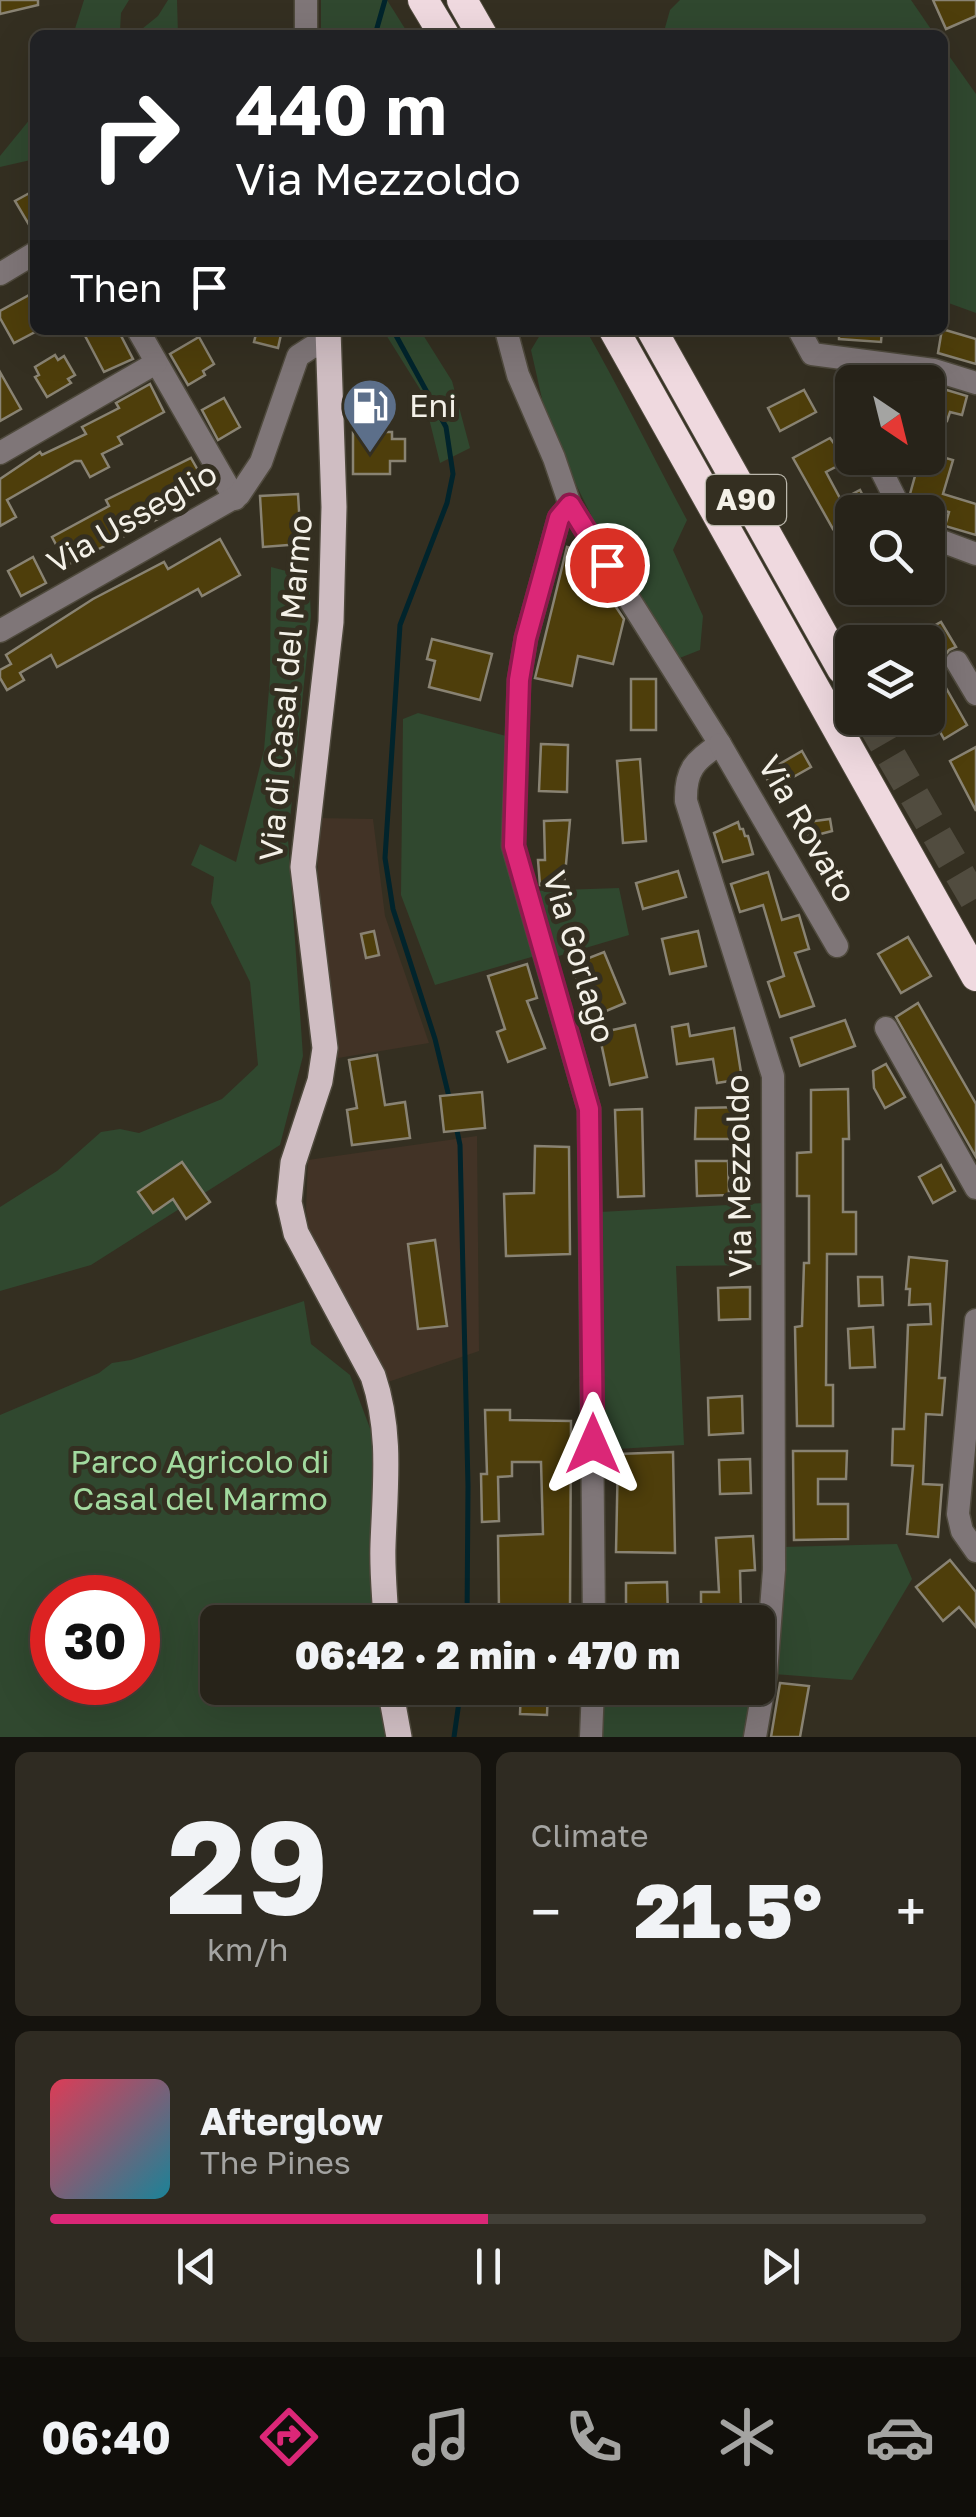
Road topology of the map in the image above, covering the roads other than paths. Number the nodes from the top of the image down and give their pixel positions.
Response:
1 (306, 0) edge
2 (423, 0) edge
3 (462, 0) edge
4 (306, 30) edge
5 (441, 30) edge
6 (479, 30) edge
7 (30, 256) edge
8 (0, 274) edge
9 (141, 335) edge
10 (506, 335) edge
11 (617, 335) edge
12 (655, 335) edge
13 (802, 335) edge
14 (328, 338) edge
15 (156, 363) junction
16 (976, 384) edge
17 (0, 453) edge
18 (235, 498) junction
19 (570, 505) junction
20 (945, 542) edge
21 (976, 554) edge
22 (0, 631) edge
23 (835, 657) edge
24 (957, 662) dead end
25 (976, 694) edge
26 (720, 744) junction
27 (837, 946) dead end
28 (976, 976) edge
29 (886, 1028) dead end
30 (976, 1188) edge
31 (976, 1320) edge
32 (976, 1551) edge
33 (385, 1605) edge
34 (594, 1605) edge
35 (393, 1705) edge
36 (593, 1705) edge
37 (399, 1737) edge
38 (591, 1737) edge
39 (754, 1737) edge

1 - 4 street
2 - 5 highway
3 - 6 highway
7 - 8 street
9 - 15 street
10 - 19 street
11 - 28 highway, A90
12 - 23 highway, A90
13 - 16 street
14 - 18 street, Via Usseglio
14 - 33 main road, Via di Casal del Marmo
15 - 17 street
15 - 18 street
18 - 22 street, Via Usseglio
19 - 26 street
19 - 34 street, Via Gorlago
20 - 21 street
24 - 25 street
26 - 27 street, Via Rovato
26 - 39 street, Via Mezzoldo
29 - 30 street
31 - 32 street
35 - 37 main road
36 - 38 street

